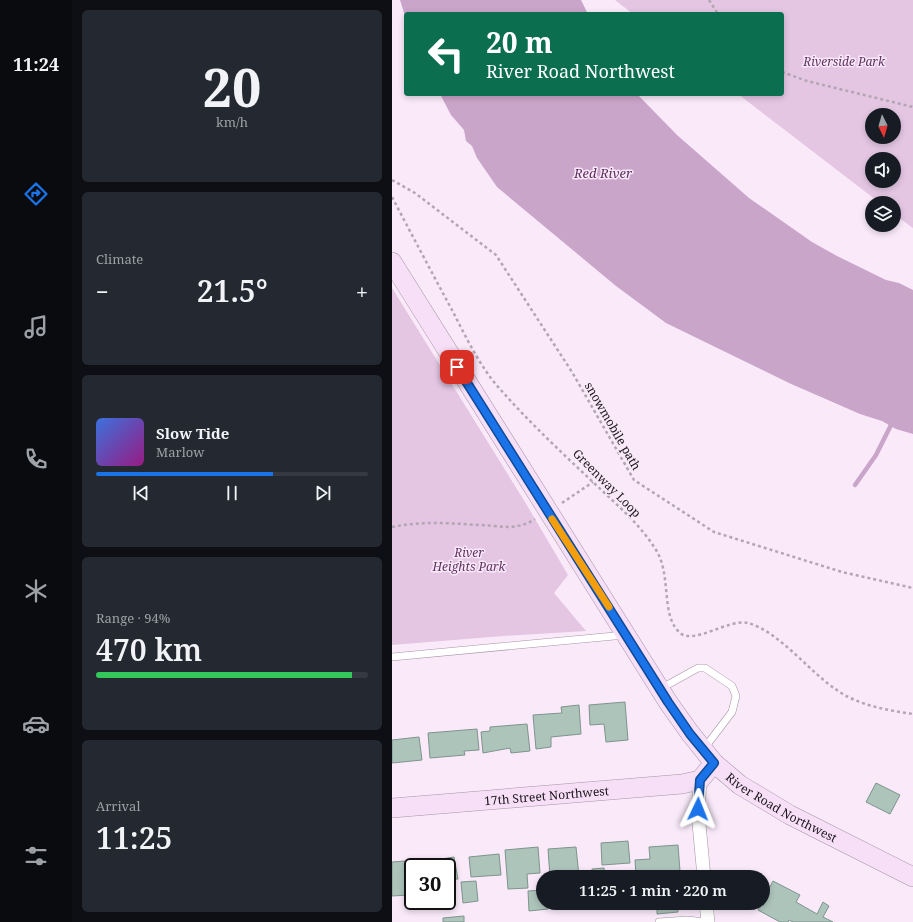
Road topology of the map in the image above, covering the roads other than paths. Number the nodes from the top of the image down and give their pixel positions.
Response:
1 (392, 262) edge
2 (626, 635) junction
3 (392, 657) edge
4 (660, 689) junction
5 (709, 756) junction
6 (700, 780) junction
7 (392, 808) edge
8 (703, 870) edge
9 (913, 877) edge
10 (706, 910) edge
11 (659, 922) edge
12 (707, 922) edge

1 - 2 street, River Road Northwest
2 - 3 lane
2 - 4 street, River Road Northwest
4 - 5 street, River Road Northwest
4 - 5 lane
5 - 6 street
5 - 9 street, River Road Northwest
6 - 7 street, 17th Street Northwest
6 - 8 street
10 - 12 street
11 - 12 lane

